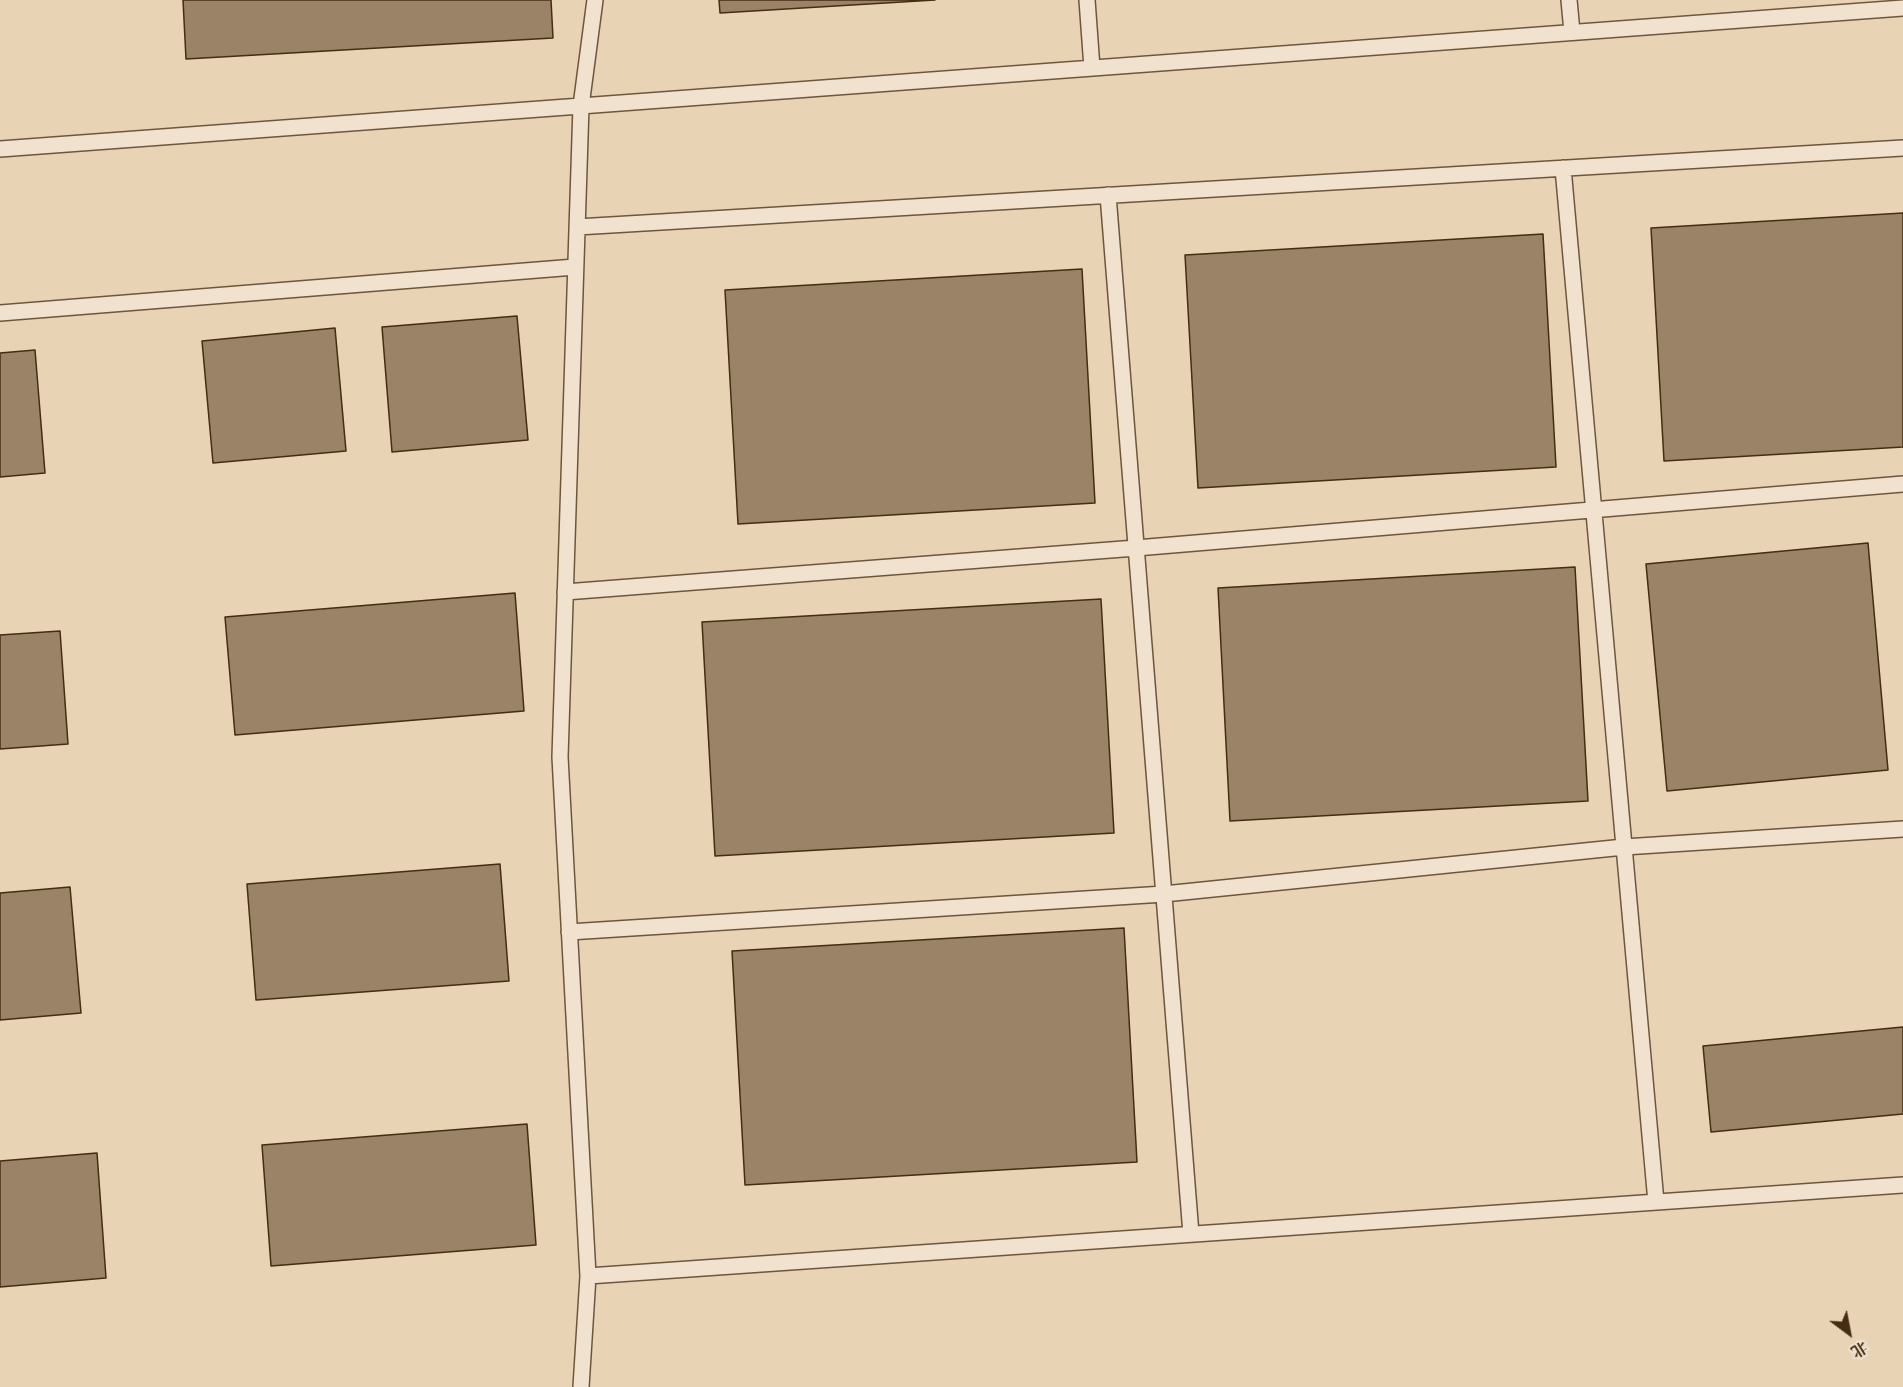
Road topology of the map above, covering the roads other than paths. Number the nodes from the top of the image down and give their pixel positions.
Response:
1 (595, 0) edge
2 (1087, 0) edge
3 (1569, 0) edge
4 (1903, 8) edge
5 (1572, 32) junction
6 (1092, 68) junction
7 (581, 106) junction
8 (1903, 148) edge
9 (0, 149) edge
10 (1563, 168) junction
11 (1108, 195) junction
12 (577, 227) junction
13 (575, 267) junction
14 (0, 313) edge
15 (1903, 484) edge
16 (1593, 511) junction
17 (1136, 549) junction
18 (565, 592) junction
19 (1903, 829) edge
20 (1624, 847) junction
21 (1164, 894) junction
22 (569, 932) junction
23 (1903, 1185) edge
24 (1656, 1202) junction
25 (1191, 1234) junction
26 (588, 1276) junction
27 (581, 1387) edge

1 - 7 lane
2 - 6 lane
3 - 5 lane
4 - 5 lane
5 - 6 lane
6 - 7 lane
7 - 9 lane
7 - 12 lane
8 - 10 lane
10 - 11 lane
10 - 16 lane
11 - 12 lane
11 - 17 lane
12 - 13 lane
13 - 14 lane
13 - 18 lane
15 - 16 lane
16 - 17 lane
16 - 20 lane
17 - 18 lane
17 - 21 lane
18 - 22 lane
19 - 20 lane
20 - 21 lane
20 - 24 lane
21 - 22 lane
21 - 25 lane
22 - 26 lane
23 - 24 lane
24 - 25 lane
25 - 26 lane
26 - 27 lane

